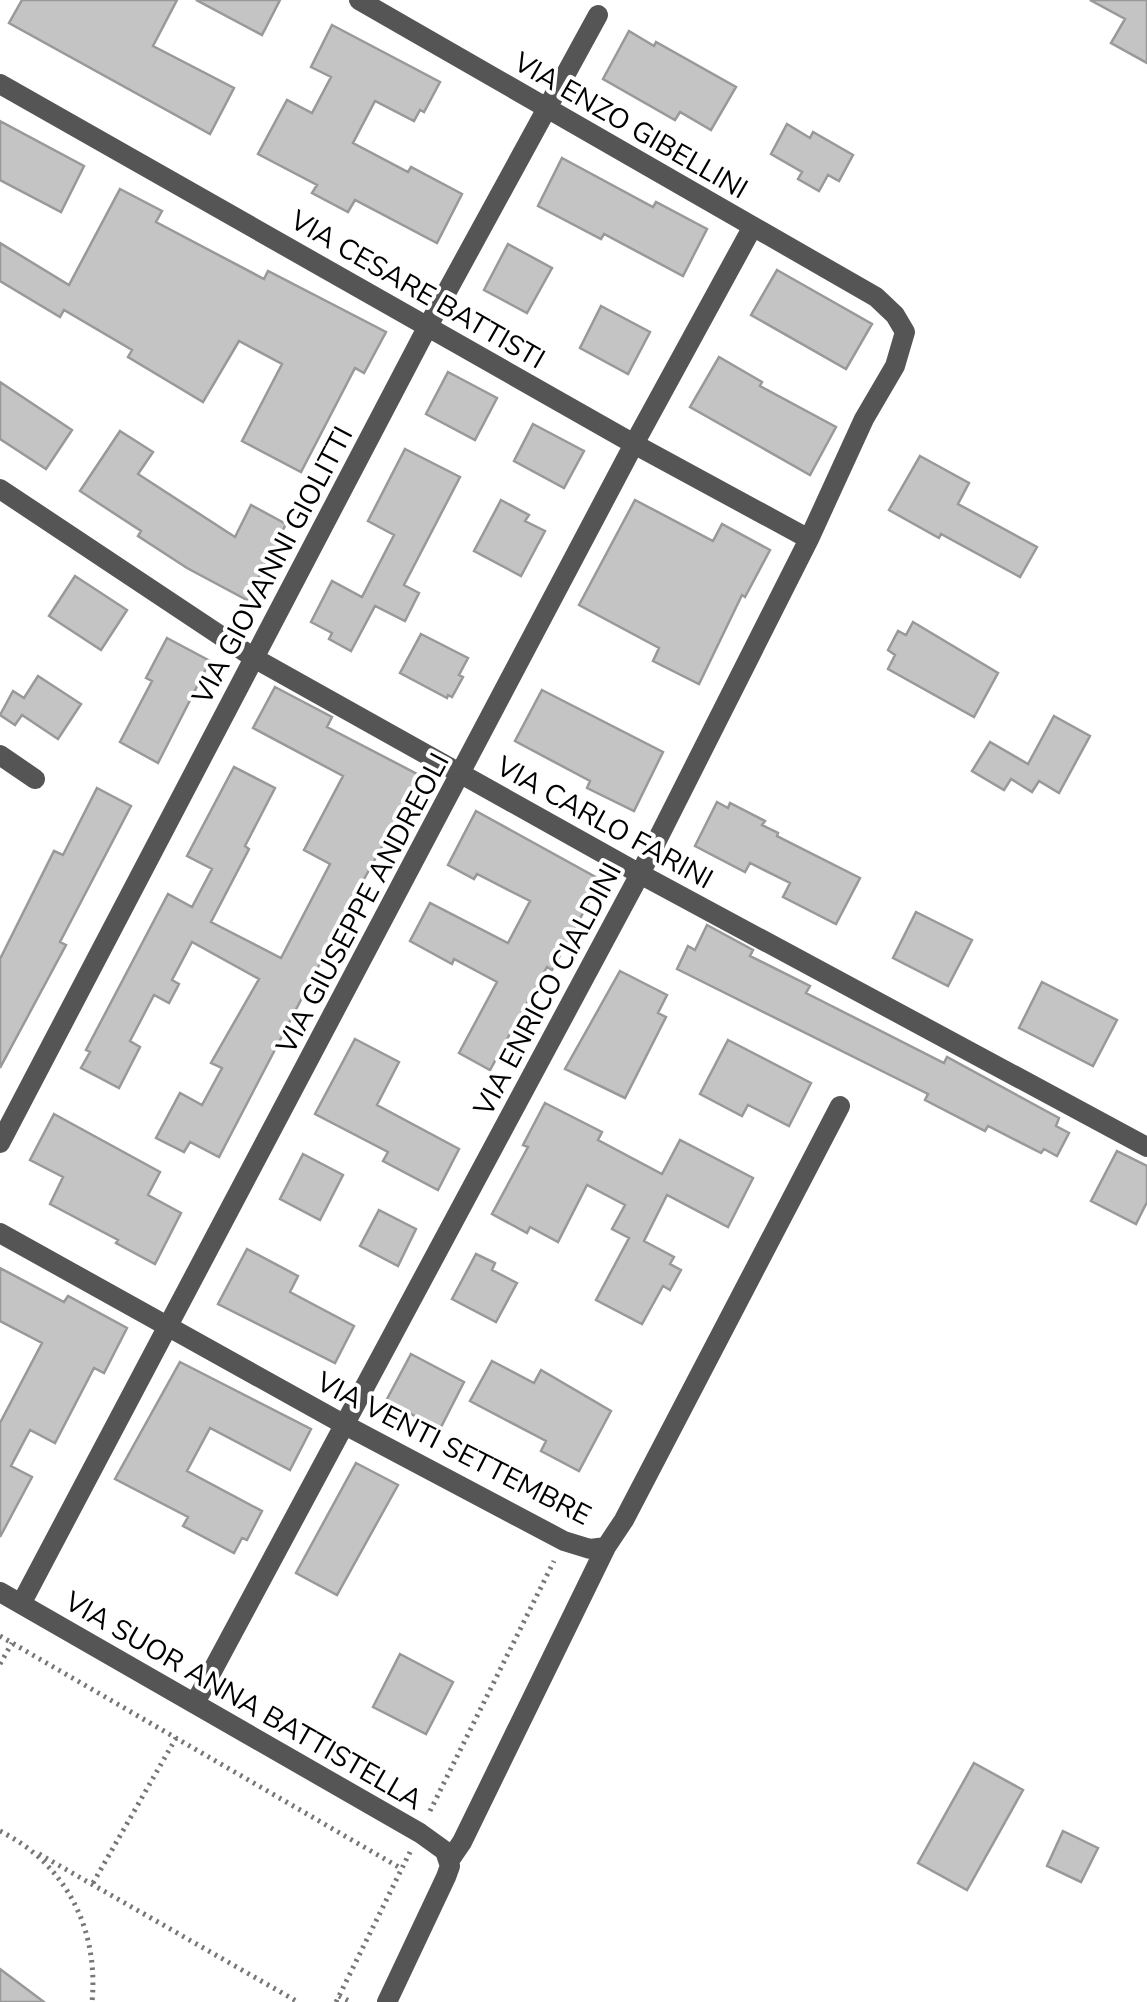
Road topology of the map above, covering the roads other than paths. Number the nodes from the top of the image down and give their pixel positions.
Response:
1 (359, 0) edge
2 (598, 16) dead end
3 (0, 84) edge
4 (546, 108) junction
5 (752, 228) junction
6 (876, 297) joint
7 (428, 326) junction
8 (634, 444) junction
9 (0, 489) edge
10 (810, 540) junction
11 (254, 658) junction
12 (0, 755) edge
13 (462, 774) junction
14 (35, 779) dead end
15 (640, 874) junction
16 (840, 1106) dead end
17 (0, 1142) edge
18 (1147, 1147) edge
19 (0, 1233) edge
20 (168, 1326) junction
21 (345, 1424) junction
22 (606, 1548) junction
23 (0, 1592) edge
24 (20, 1604) junction
25 (195, 1704) junction
26 (449, 1863) junction
27 (387, 2002) edge

1 - 4 street, VIA ENZO GIBELLINI
2 - 4 street, VIA GIOVANNI GIOLITTI
3 - 7 street, VIA CESARE BATTISTI
4 - 5 street, VIA ENZO GIBELLINI
4 - 7 street, VIA GIOVANNI GIOLITTI
5 - 6 street, VIA ENZO GIBELLINI
5 - 8 street, VIA GIUSEPPE ANDREOLI
6 - 10 street, VIA ENRICO CIALDINI
7 - 8 street, VIA CESARE BATTISTI
7 - 11 street, VIA GIOVANNI GIOLITTI
8 - 10 street, VIA CESARE BATTISTI
8 - 13 street, VIA GIUSEPPE ANDREOLI
9 - 11 street, VIA CARLO FARINI
10 - 15 street, VIA ENRICO CIALDINI
11 - 13 street, VIA CARLO FARINI
11 - 17 street, VIA GIOVANNI GIOLITTI
12 - 14 street
13 - 15 street, VIA CARLO FARINI
13 - 20 street, VIA GIUSEPPE ANDREOLI
15 - 18 street, VIA CARLO FARINI
15 - 21 street, VIA ENRICO CIALDINI
16 - 22 street, VIA VENTI SETTEMBRE
19 - 20 street, VIA VENTI SETTEMBRE
20 - 21 street, VIA VENTI SETTEMBRE
20 - 24 street, VIA GIUSEPPE ANDREOLI
21 - 22 street, VIA VENTI SETTEMBRE
21 - 25 street, VIA ENRICO CIALDINI
22 - 26 street
23 - 24 street, VIA SUOR ANNA BATTISTELLA
24 - 25 street, VIA SUOR ANNA BATTISTELLA
25 - 26 street, VIA SUOR ANNA BATTISTELLA
26 - 27 street

